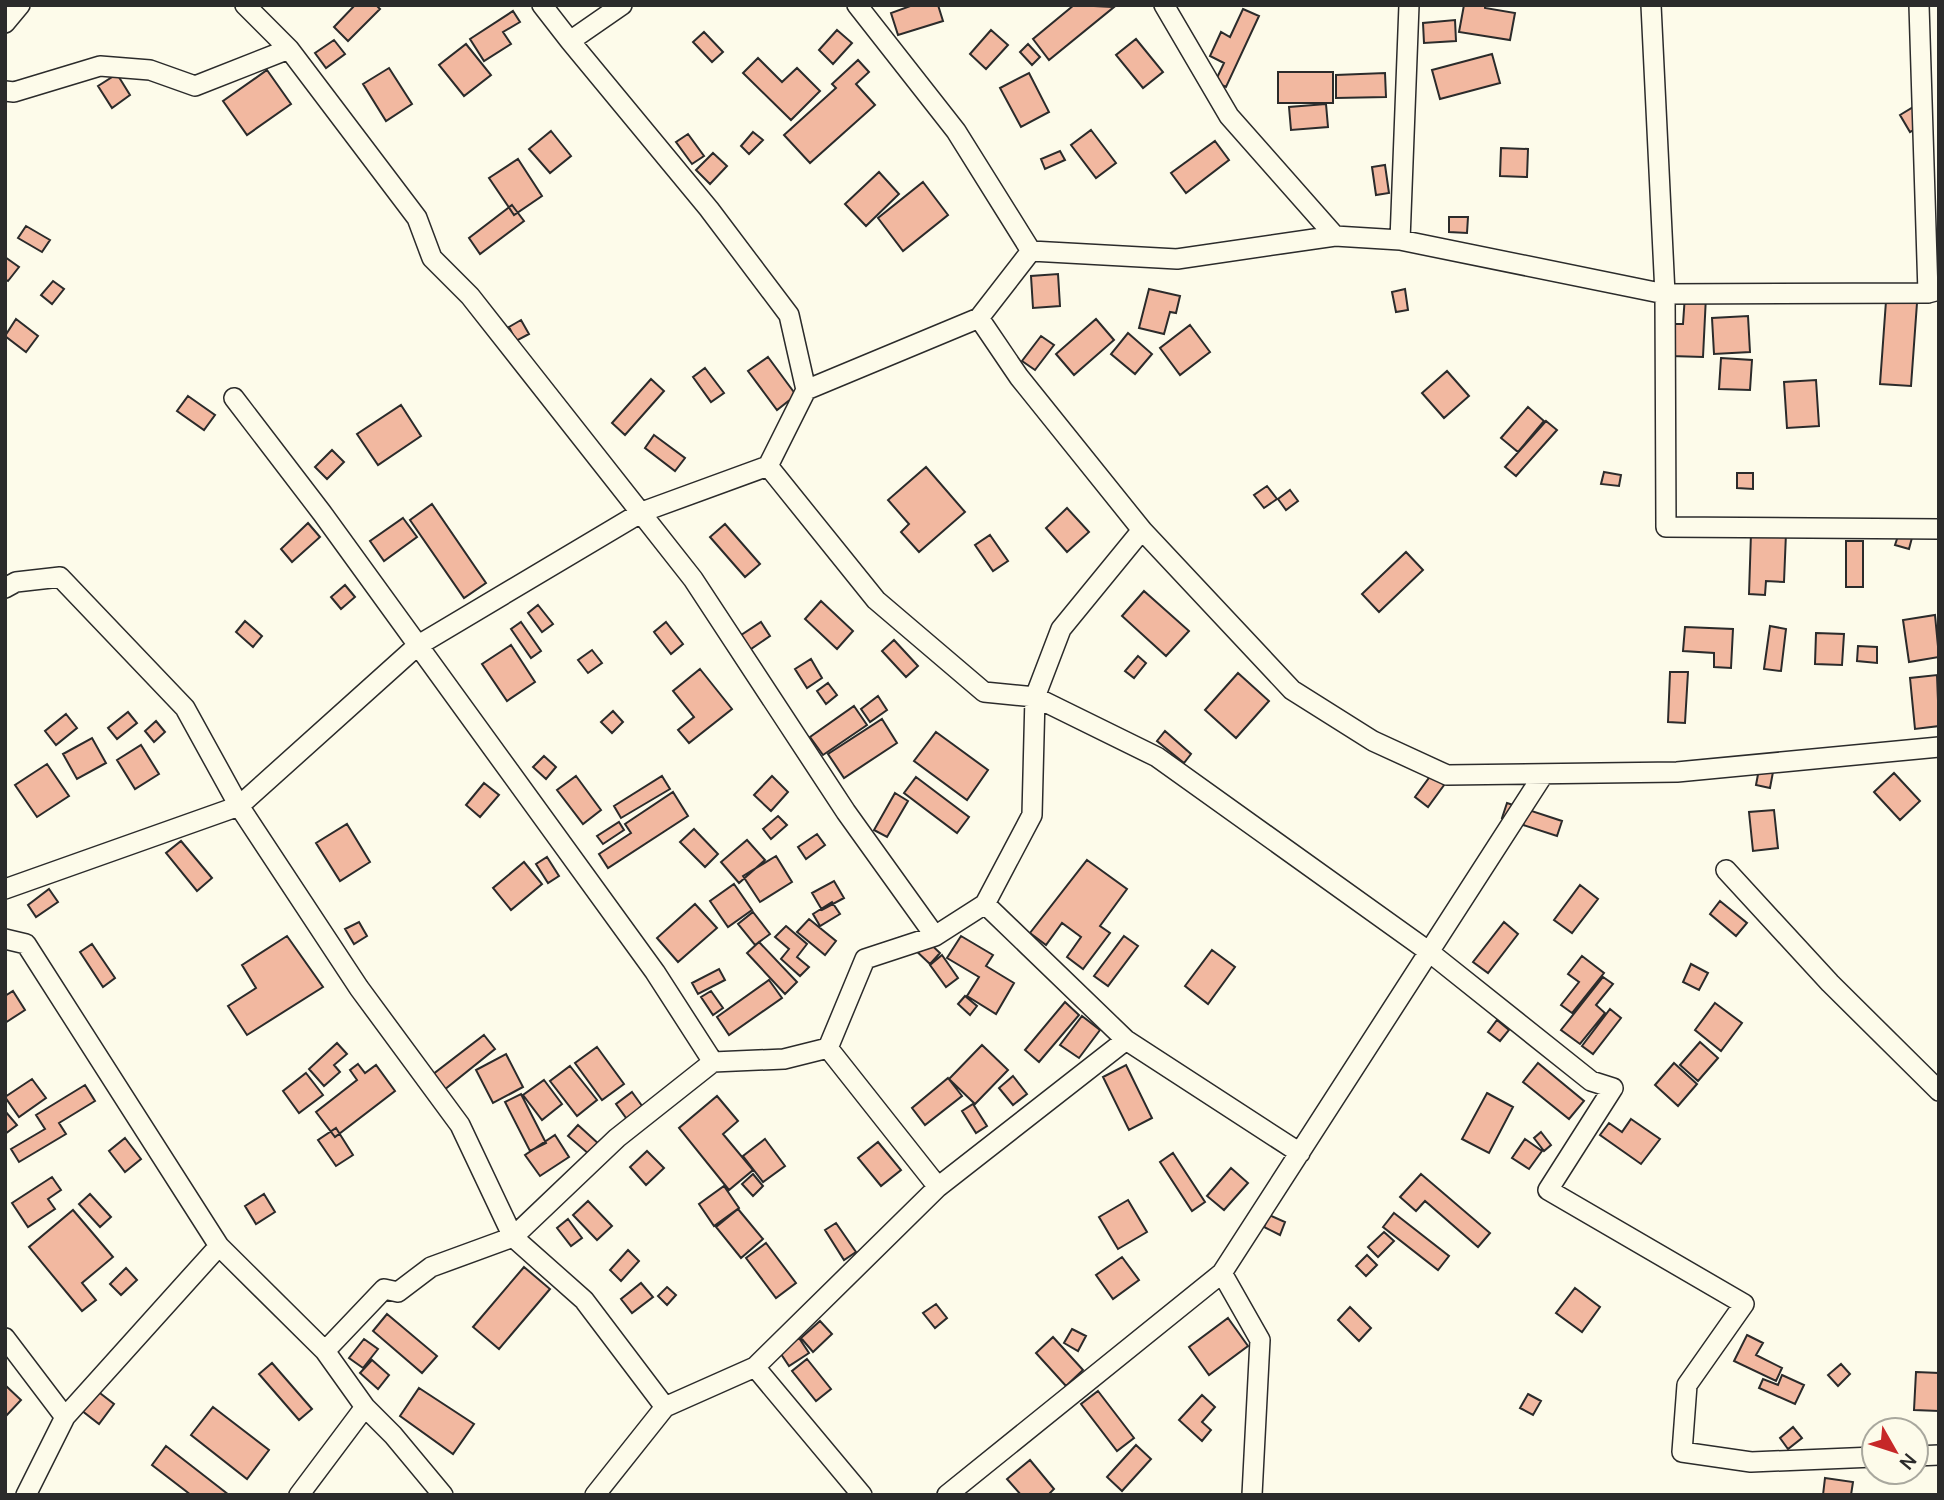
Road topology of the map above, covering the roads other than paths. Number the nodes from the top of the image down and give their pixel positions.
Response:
1 (20, 5) edge
2 (244, 5) edge
3 (542, 5) edge
4 (621, 5) edge
5 (857, 5) edge
6 (1164, 5) edge
7 (1409, 5) edge
8 (1651, 5) edge
9 (1919, 5) edge
10 (5, 23) edge
11 (570, 41) junction
12 (289, 49) junction
13 (5, 91) edge
14 (1335, 236) junction
15 (1400, 240) junction
16 (1031, 251) junction
17 (1933, 291) edge
18 (1665, 294) junction
19 (979, 318) junction
20 (806, 390) junction
21 (234, 398) dead end
22 (768, 466) junction
23 (642, 512) junction
24 (1939, 529) edge
25 (1142, 530) junction
26 (5, 587) edge
27 (417, 646) junction
28 (1035, 697) junction
29 (1939, 747) edge
30 (1543, 775) junction
31 (239, 806) junction
32 (1726, 870) dead end
33 (5, 888) edge
34 (985, 904) junction
35 (935, 936) junction
36 (5, 939) edge
37 (1429, 951) junction
38 (1126, 1040) junction
39 (828, 1048) junction
40 (712, 1062) junction
41 (1939, 1091) edge
42 (1300, 1153) junction
43 (938, 1187) junction
44 (513, 1237) junction
45 (219, 1246) junction
46 (1222, 1273) junction
47 (5, 1338) edge
48 (325, 1351) junction
49 (755, 1367) junction
50 (665, 1406) junction
51 (365, 1407) junction
52 (65, 1418) junction
53 (1860, 1458) edge
54 (26, 1495) edge
55 (299, 1495) edge
56 (443, 1495) edge
57 (595, 1495) edge
58 (862, 1495) edge
59 (947, 1495) edge
60 (1252, 1495) edge

1 - 10 street
2 - 12 street
3 - 11 street
4 - 11 street
5 - 16 street
6 - 14 street
7 - 15 street
8 - 18 street
9 - 17 street
11 - 20 street
12 - 13 street
12 - 23 street
14 - 15 street
14 - 16 street
15 - 18 street
16 - 19 street
17 - 18 street
18 - 24 street
19 - 20 street
19 - 25 street
20 - 22 street
21 - 27 street
22 - 23 street
22 - 28 street
23 - 27 street
23 - 35 street
25 - 28 street
25 - 30 street
26 - 31 street
27 - 31 street
27 - 40 street
28 - 34 street
28 - 37 street
29 - 30 street
30 - 37 street
31 - 33 street
31 - 44 street
32 - 41 street
34 - 35 street
34 - 38 street
35 - 39 street
36 - 45 street
37 - 42 street
37 - 53 street
38 - 42 street
38 - 43 street
39 - 40 street
39 - 43 street
40 - 44 street
42 - 46 street
43 - 49 street
44 - 48 street
44 - 50 street
45 - 48 street
45 - 52 street
46 - 59 street
46 - 60 street
47 - 52 street
48 - 51 street
49 - 50 street
49 - 58 street
50 - 57 street
51 - 55 street
51 - 56 street
52 - 54 street

